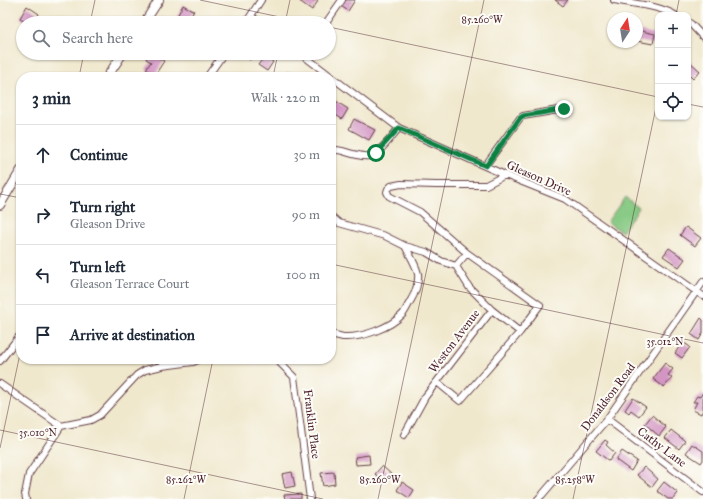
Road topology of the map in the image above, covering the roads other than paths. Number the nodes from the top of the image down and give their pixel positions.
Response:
1 (159, 0) edge
2 (261, 0) edge
3 (342, 0) edge
4 (614, 0) edge
5 (670, 12) edge
6 (149, 16) edge
7 (251, 16) edge
8 (331, 16) edge
9 (691, 24) edge
10 (703, 37) edge
11 (118, 60) edge
12 (219, 60) edge
13 (310, 60) edge
14 (110, 72) edge
15 (211, 72) edge
16 (326, 72) edge
17 (336, 80) edge
18 (564, 109) dead end
19 (399, 128) junction
20 (336, 150) edge
21 (486, 166) junction
22 (505, 175) junction
23 (16, 178) edge
24 (0, 205) edge
25 (336, 220) edge
26 (405, 246) junction
27 (467, 253) junction
28 (456, 266) junction
29 (703, 282) edge
30 (696, 291) junction
31 (703, 296) edge
32 (492, 310) junction
33 (520, 332) junction
34 (336, 335) edge
35 (16, 340) edge
36 (0, 361) edge
37 (178, 364) edge
38 (281, 364) edge
39 (437, 382) junction
40 (0, 384) edge
41 (607, 419) junction
42 (61, 426) junction
43 (404, 435) dead end
44 (703, 492) edge
45 (542, 498) edge
46 (26, 499) edge
47 (310, 499) edge

1 - 6 street
2 - 7 street
3 - 8 street
4 - 5 street
9 - 10 street
11 - 14 street
12 - 15 street
13 - 16 street, Gleason Drive
17 - 19 street, Gleason Drive
18 - 21 street
19 - 20 street
19 - 21 street, Gleason Drive
21 - 22 street, Gleason Drive
22 - 27 street
22 - 30 street, Gleason Drive
23 - 24 street
25 - 26 street
26 - 28 street
26 - 34 street
27 - 28 street
27 - 33 street
28 - 32 street, Weston Avenue
29 - 30 street, Donaldson Road
30 - 31 street, Gleason Drive
30 - 41 street, Donaldson Road
32 - 33 street
32 - 39 street, Weston Avenue
33 - 39 street
35 - 36 street
37 - 42 street
38 - 47 street, Franklin Place
39 - 43 street, Weston Avenue
40 - 42 street
41 - 44 street, Cathy Lane
41 - 45 street, Donaldson Road
42 - 46 street

